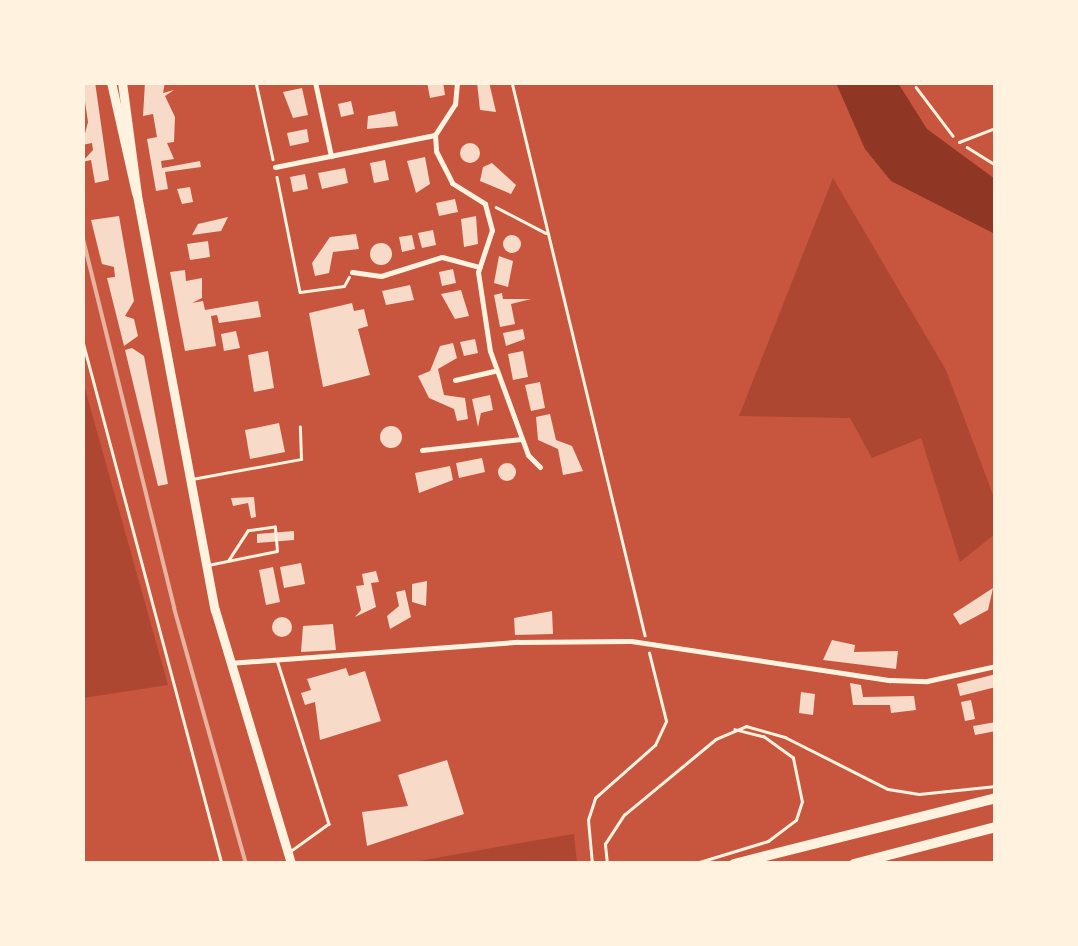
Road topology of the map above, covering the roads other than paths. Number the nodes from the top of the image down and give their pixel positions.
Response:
1 (111, 82) edge
2 (122, 82) edge
3 (315, 82) edge
4 (457, 82) edge
5 (996, 128) edge
6 (436, 135) junction
7 (958, 142) road end
8 (331, 156) junction
9 (275, 167) road end
10 (137, 196) junction
11 (480, 267) junction
12 (352, 272) road end
13 (494, 371) junction
14 (455, 380) dead end
15 (300, 427) dead end
16 (520, 439) junction
17 (422, 450) dead end
18 (540, 467) dead end
19 (190, 480) junction
20 (229, 560) junction
21 (206, 566) junction
22 (277, 658) junction
23 (228, 659) junction
24 (996, 666) edge
25 (734, 729) junction
26 (996, 786) edge
27 (996, 798) edge
28 (996, 826) edge
29 (289, 858) edge
30 (607, 864) edge
31 (693, 864) edge
32 (734, 864) edge
33 (854, 864) edge

1 - 10 main road
2 - 10 main road
3 - 8 street
4 - 6 street
5 - 7 lane
6 - 8 street
6 - 11 street
8 - 9 street
10 - 19 main road
11 - 12 street
11 - 13 street
13 - 14 street
13 - 16 street
15 - 19 lane
16 - 17 street
16 - 18 street
19 - 21 main road
20 - 20 lane
20 - 21 lane
21 - 23 main road
22 - 23 street
22 - 24 street
22 - 29 lane
23 - 29 main road
25 - 26 lane
25 - 30 lane
25 - 31 lane
27 - 32 highway
28 - 33 highway

